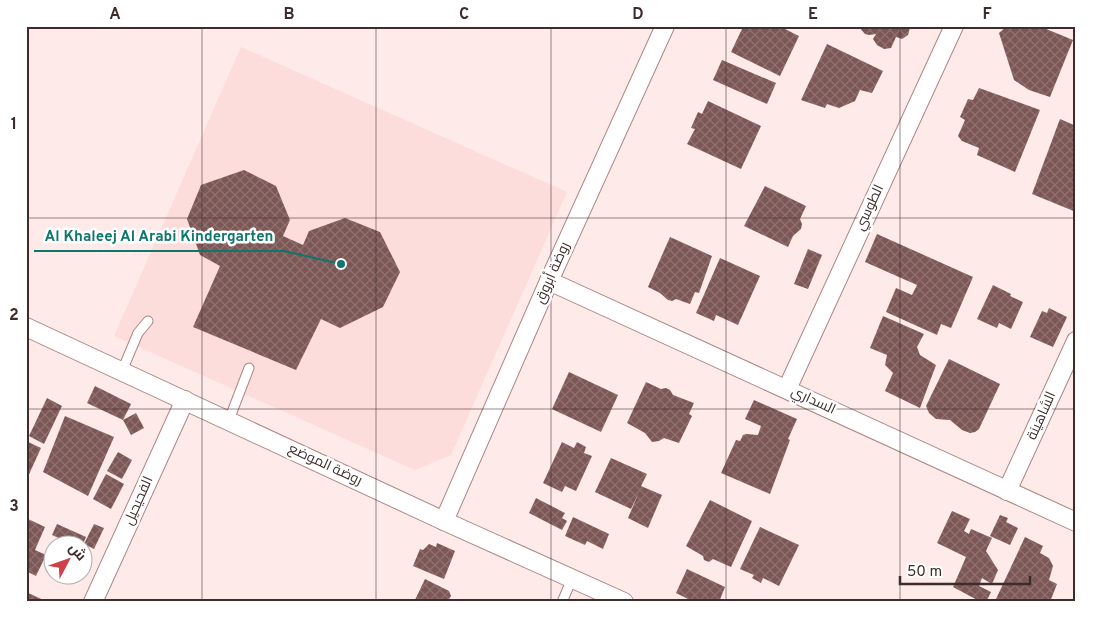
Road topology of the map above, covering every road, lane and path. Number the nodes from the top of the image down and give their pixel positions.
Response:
1 (665, 26) edge
2 (954, 26) edge
3 (549, 281) junction
4 (148, 321) dead end
5 (26, 327) edge
6 (1076, 340) edge
7 (249, 368) dead end
8 (122, 371) junction
9 (788, 389) junction
10 (184, 400) junction
11 (228, 420) junction
12 (1008, 491) junction
13 (444, 521) junction
14 (1076, 522) edge
15 (572, 579) junction
16 (93, 602) edge
17 (562, 602) edge
18 (624, 602) edge

1 - 3 street, روضة أبروق
2 - 9 street, الطوسي
3 - 9 street, السداري
3 - 13 street, روضة أبروق
4 - 8 lane
5 - 8 street, روضة الموضع
6 - 12 street, الشاهينة
7 - 11 lane
8 - 10 street, روضة الموضع
9 - 12 street, السداري
10 - 11 street, روضة الموضع
10 - 16 street, الفحيحيل
11 - 13 street, روضة الموضع
12 - 14 street, السداري
13 - 15 street, روضة الموضع
15 - 17 lane
15 - 18 street, روضة الموضع

